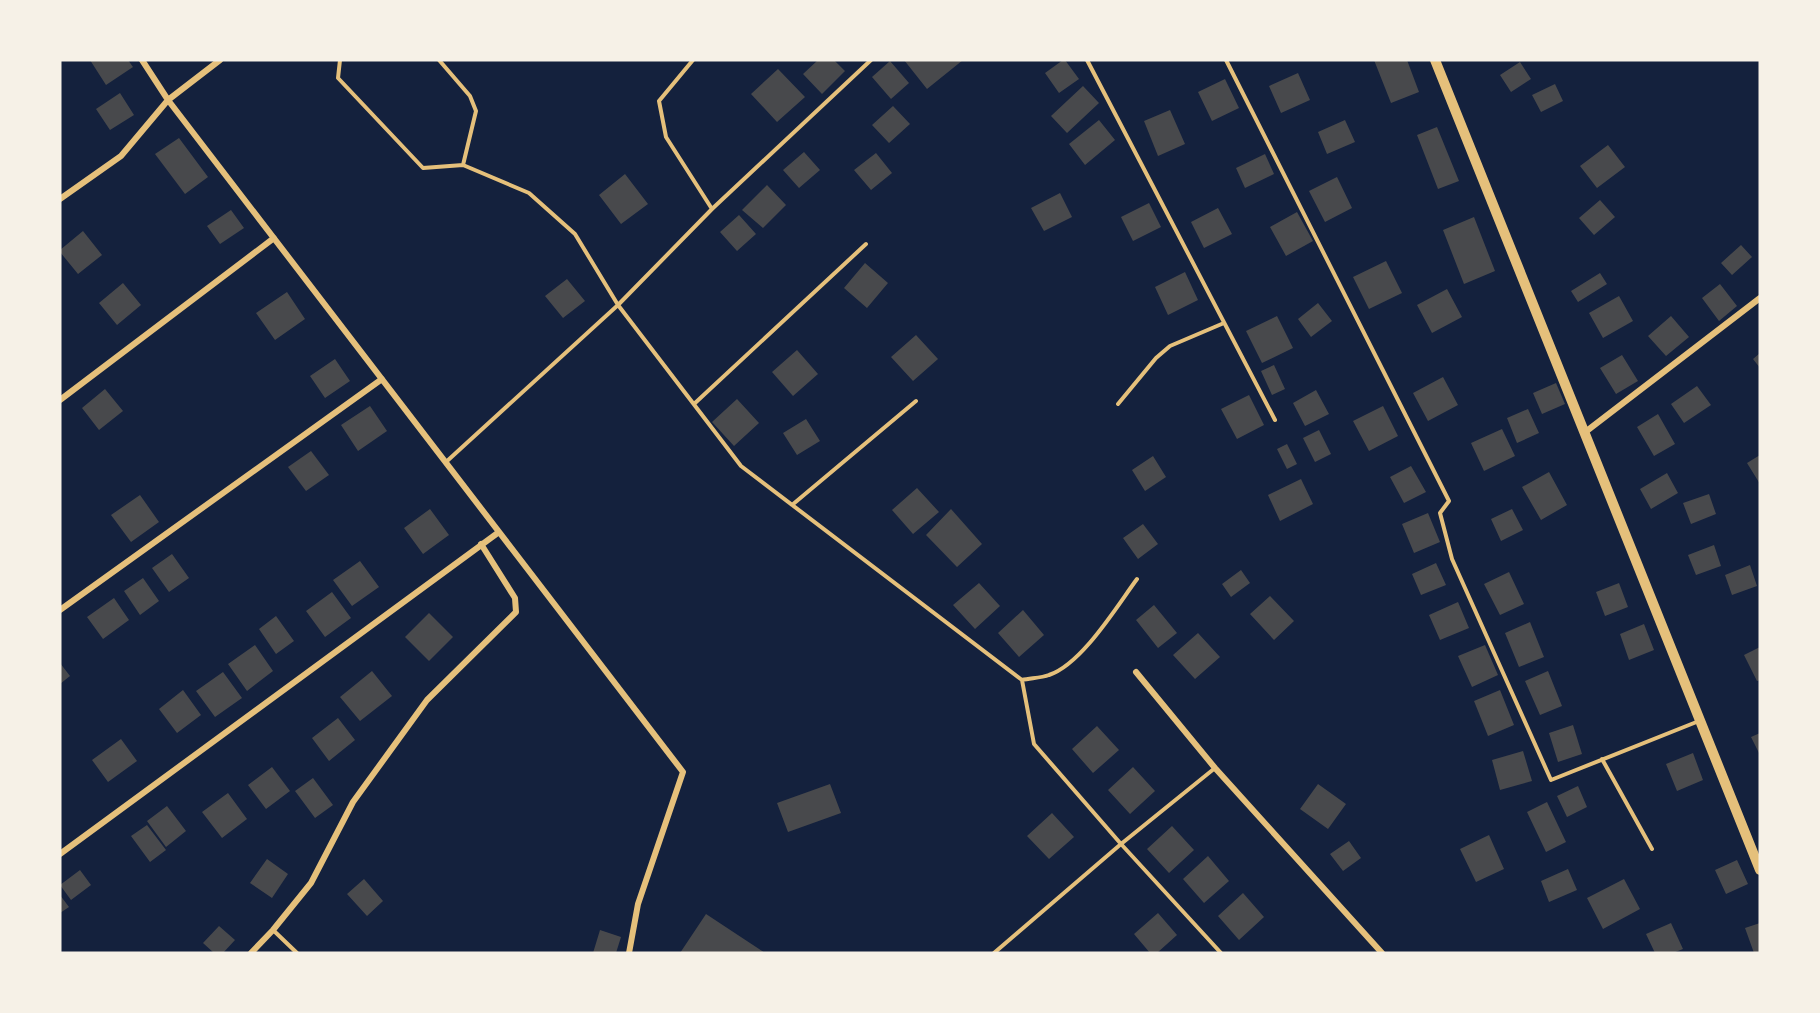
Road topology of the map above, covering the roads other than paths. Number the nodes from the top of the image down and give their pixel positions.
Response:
1 (142, 60) edge
2 (220, 60) edge
3 (340, 60) edge
4 (439, 60) edge
5 (693, 60) edge
6 (871, 60) edge
7 (1087, 60) edge
8 (1226, 60) edge
9 (1435, 60) edge
10 (168, 99) junction
11 (463, 165) junction
12 (60, 199) edge
13 (712, 209) junction
14 (274, 238) junction
15 (866, 244) dead end
16 (1760, 298) edge
17 (618, 305) junction
18 (1224, 323) junction
19 (382, 379) junction
20 (60, 400) edge
21 (916, 400) dead end
22 (694, 404) junction
23 (1118, 404) dead end
24 (1275, 420) dead end
25 (1584, 433) junction
26 (446, 462) junction
27 (792, 505) junction
28 (499, 532) junction
29 (481, 544) junction
30 (1137, 579) dead end
31 (60, 610) edge
32 (1136, 672) dead end
33 (1022, 680) junction
34 (1700, 721) junction
35 (1602, 759) junction
36 (1215, 768) junction
37 (1121, 844) junction
38 (1652, 849) dead end
39 (60, 854) edge
40 (1760, 870) edge
41 (273, 930) junction
42 (251, 953) edge
43 (297, 953) edge
44 (629, 953) edge
45 (994, 953) edge
46 (1221, 953) edge
47 (1382, 953) edge

1 - 10 street
2 - 10 street
3 - 11 lane
4 - 11 lane
5 - 13 lane
6 - 13 lane
7 - 18 lane
8 - 35 lane
9 - 25 main road
10 - 12 street
10 - 14 street
11 - 17 lane
13 - 17 lane
14 - 19 street
14 - 20 street
15 - 22 lane
16 - 25 street
17 - 22 lane
17 - 26 lane
18 - 23 lane
18 - 24 lane
19 - 26 street
19 - 31 street
21 - 27 lane
22 - 27 lane
25 - 34 main road
26 - 28 street
27 - 33 lane
28 - 29 street
28 - 44 street
29 - 39 street
29 - 41 street
30 - 33 lane
32 - 36 street
33 - 37 lane
34 - 35 lane
34 - 40 main road
35 - 38 lane
36 - 37 lane
36 - 47 street
37 - 45 lane
37 - 46 lane
41 - 42 street
41 - 43 lane

